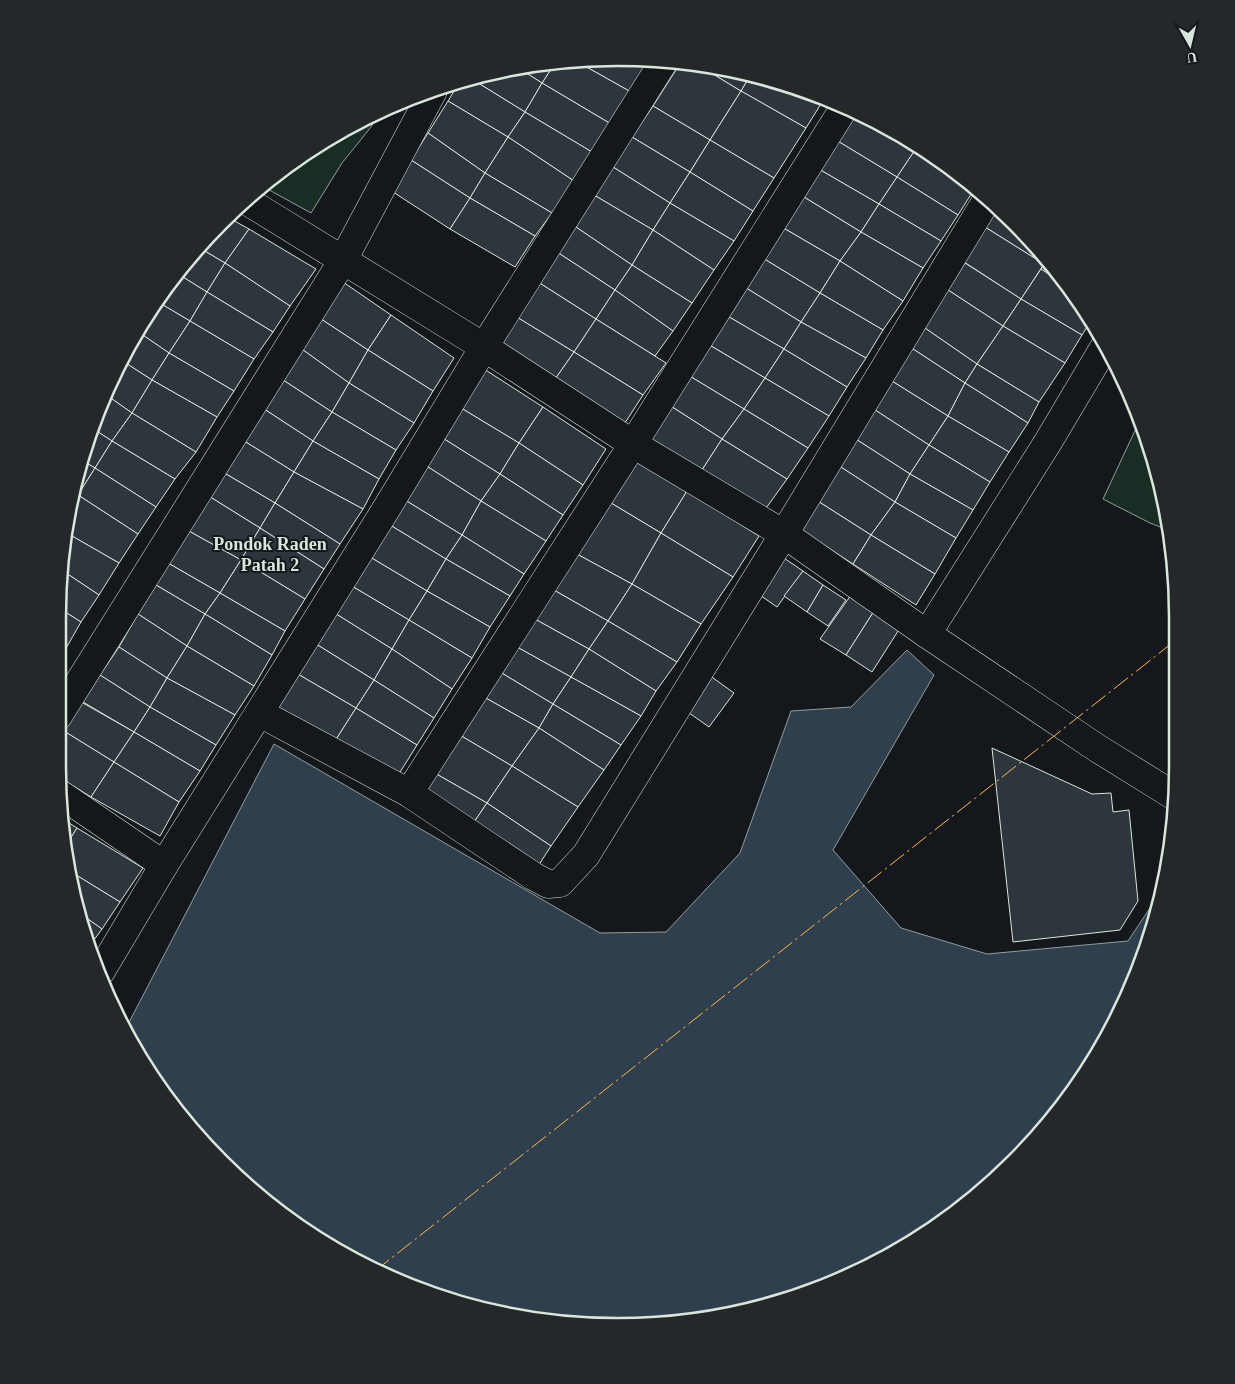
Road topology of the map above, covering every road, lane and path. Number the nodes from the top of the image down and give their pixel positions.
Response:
1 (660, 68) edge
2 (429, 100) edge
3 (840, 114) edge
4 (253, 204) edge
5 (984, 205) edge
6 (343, 260) junction
7 (484, 347) junction
8 (1101, 353) edge
9 (633, 444) junction
10 (784, 534) junction
11 (927, 634) junction
12 (66, 703) edge
13 (260, 712) junction
14 (1168, 792) edge
15 (409, 793) junction
16 (67, 799) edge
17 (164, 865) junction
18 (104, 965) edge

1 - 7 street
2 - 6 street
3 - 9 street
4 - 6 street
5 - 10 street
6 - 7 street
6 - 12 street
7 - 9 street
7 - 13 street
8 - 11 street
9 - 10 street
9 - 15 street
10 - 11 street
10 - 15 street
11 - 14 street
13 - 15 street
13 - 17 street
16 - 17 street
17 - 18 street

